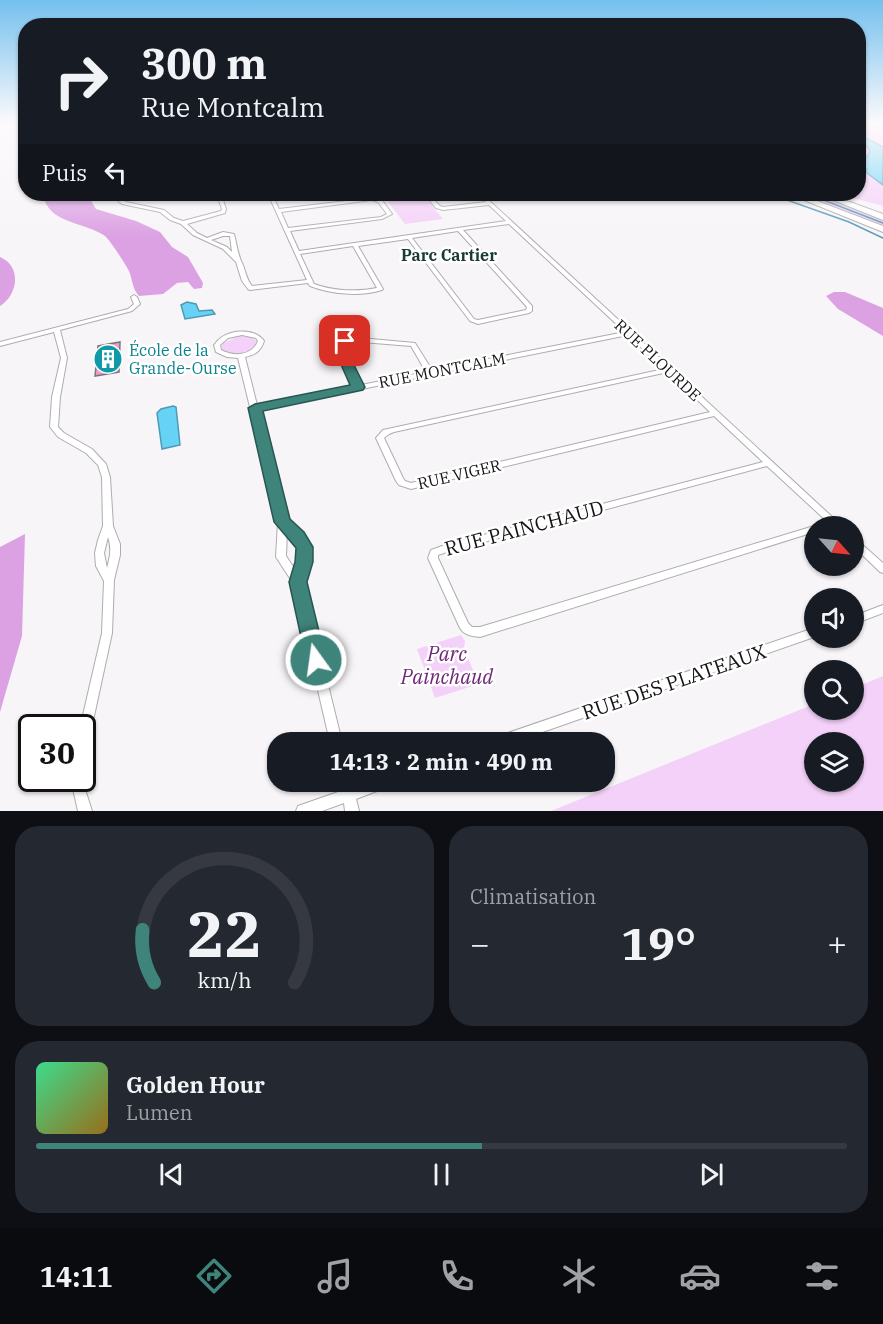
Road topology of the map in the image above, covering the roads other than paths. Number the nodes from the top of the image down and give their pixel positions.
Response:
1 (121, 201) edge
2 (222, 201) edge
3 (273, 201) edge
4 (356, 201) edge
5 (380, 201) edge
6 (432, 201) edge
7 (813, 201) edge
8 (842, 201) edge
9 (490, 203) joint
10 (278, 211) junction
11 (883, 217) edge
12 (511, 222) junction
13 (183, 223) junction
14 (883, 229) edge
15 (286, 230) junction
16 (460, 230) junction
17 (409, 237) junction
18 (208, 239) junction
19 (355, 245) junction
20 (297, 253) junction
21 (236, 258) junction
22 (309, 281) junction
23 (134, 297) dead end
24 (56, 329) junction
25 (630, 333) junction
26 (0, 344) edge
27 (241, 356) junction
28 (669, 370) junction
29 (430, 373) junction
30 (358, 387) junction
31 (255, 408) junction
32 (715, 413) junction
33 (769, 463) junction
34 (825, 516) edge
35 (283, 522) junction
36 (108, 526) junction
37 (804, 532) edge
38 (864, 551) edge
39 (883, 569) edge
40 (109, 580) junction
41 (298, 582) junction
42 (883, 609) edge
43 (864, 616) edge
44 (804, 636) edge
45 (89, 714) edge
46 (334, 732) edge
47 (528, 732) edge
48 (80, 792) edge
49 (339, 792) edge
50 (348, 792) edge
51 (85, 811) edge
52 (303, 811) edge
53 (352, 811) edge

1 - 13 street
2 - 13 street
3 - 10 street
4 - 10 street
5 - 15 street
6 - 9 street
7 - 14 highway
8 - 11 highway
9 - 12 street, RUE PLOURDE
10 - 15 street
12 - 16 street
12 - 25 street, RUE PLOURDE
13 - 18 street
15 - 20 street
16 - 17 street
16 - 17 street
17 - 19 street
18 - 21 street
18 - 21 street
19 - 20 street
19 - 22 street
20 - 22 street
21 - 22 street
23 - 24 street
24 - 26 street
24 - 36 street
25 - 28 street, RUE PLOURDE
25 - 29 street, RUE MONTCALM
27 - 27 street
27 - 31 street
28 - 32 street, RUE PLOURDE
28 - 32 street, RUE VIGER
29 - 30 street, RUE MONTCALM
29 - 30 street
30 - 31 street, RUE MONTCALM
31 - 35 street
32 - 33 street, RUE PLOURDE
33 - 34 street, RUE PLOURDE
33 - 37 street, RUE PAINCHAUD
35 - 41 street
35 - 41 street
36 - 40 street
36 - 40 street
38 - 39 street
40 - 45 street
41 - 46 street
42 - 43 street
44 - 47 street, RUE DES PLATEAUX
48 - 51 street
49 - 52 street
50 - 53 street

